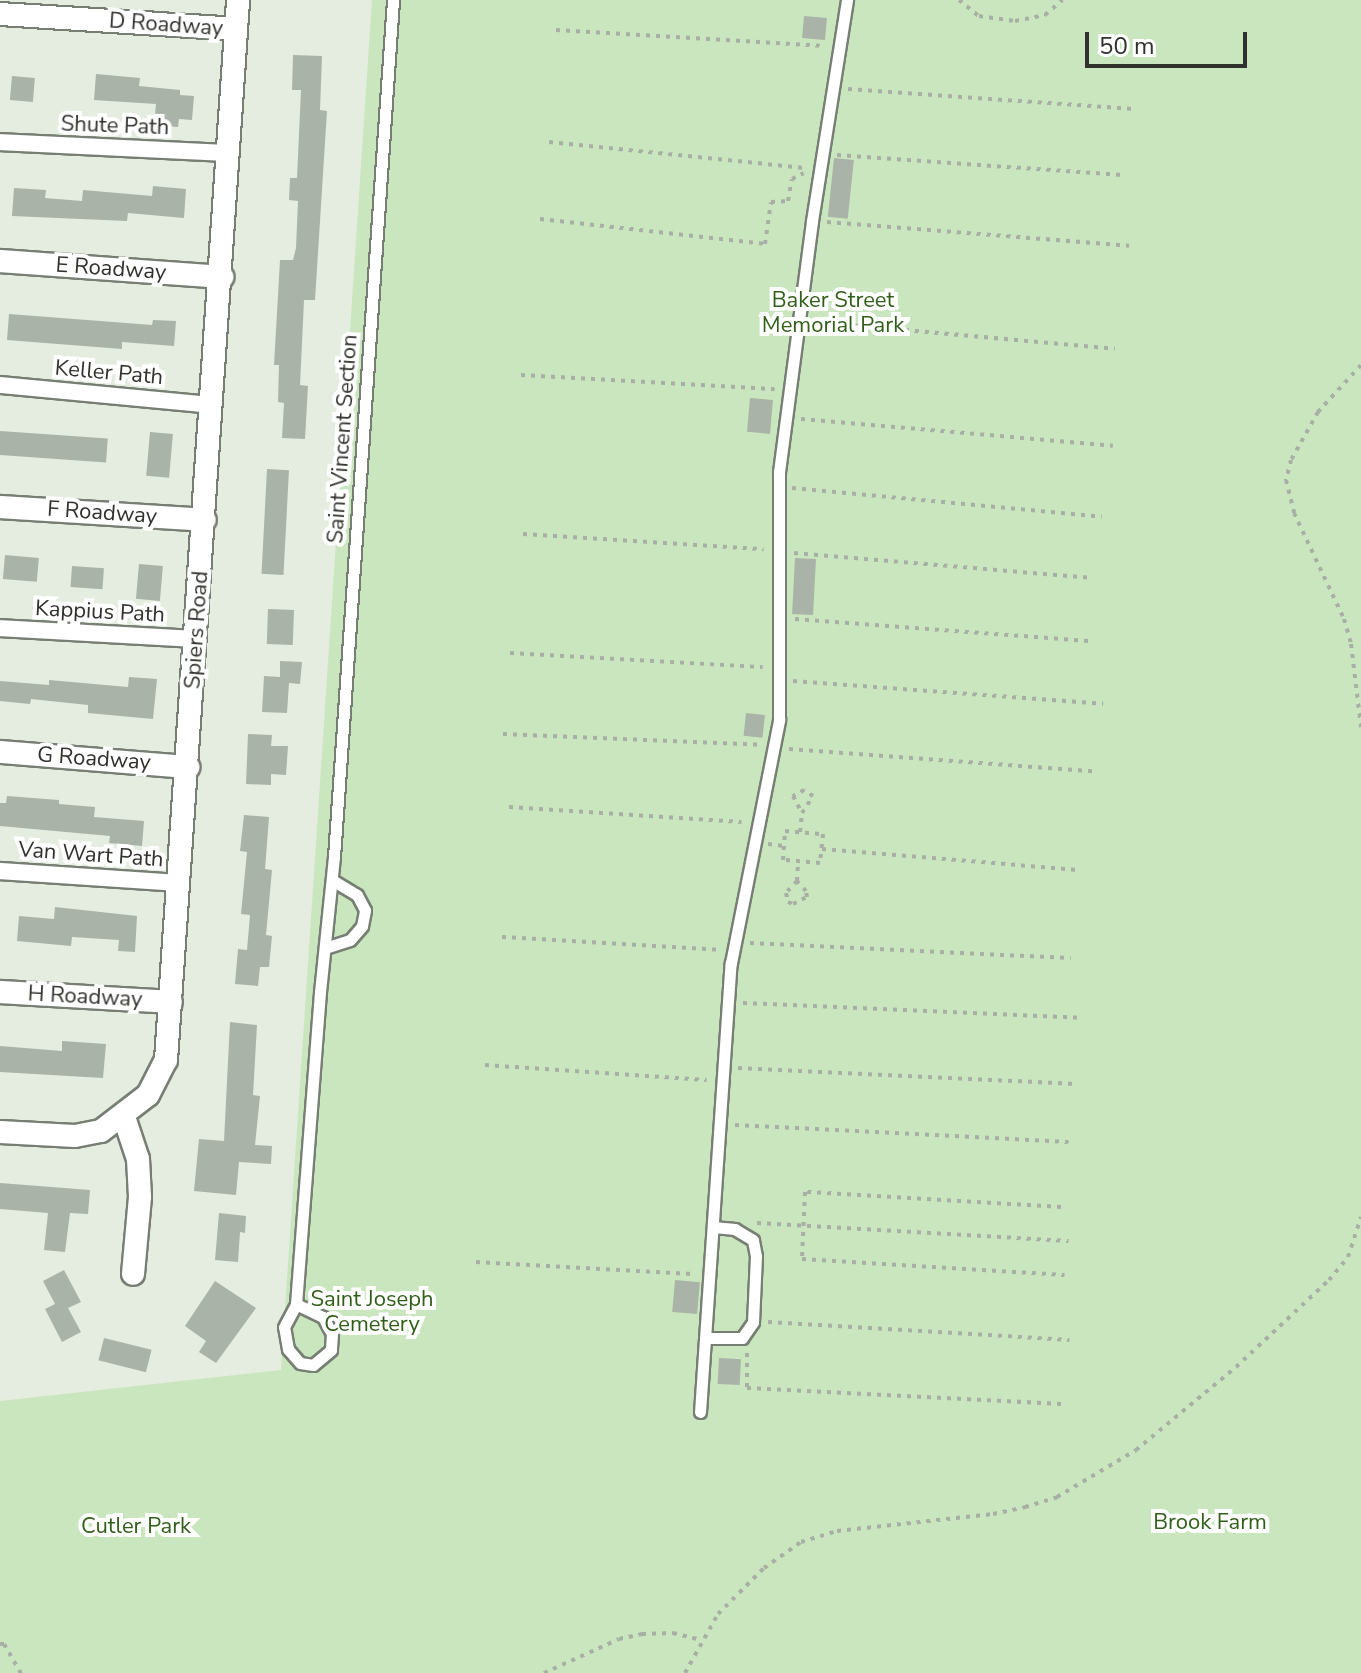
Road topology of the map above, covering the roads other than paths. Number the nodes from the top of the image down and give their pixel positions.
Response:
1 (238, 0) edge
2 (393, 0) edge
3 (847, 0) edge
4 (0, 14) edge
5 (236, 29) junction
6 (0, 142) edge
7 (229, 153) junction
8 (0, 261) edge
9 (222, 277) junction
10 (0, 385) edge
11 (213, 405) junction
12 (0, 507) edge
13 (205, 520) junction
14 (0, 628) edge
15 (197, 639) junction
16 (0, 752) edge
17 (188, 767) junction
18 (0, 871) edge
19 (332, 880) junction
20 (179, 883) junction
21 (325, 948) junction
22 (0, 992) edge
23 (171, 1002) junction
24 (124, 1117) junction
25 (0, 1132) edge
26 (713, 1227) junction
27 (133, 1274) dead end
28 (296, 1304) junction
29 (706, 1338) junction
30 (700, 1412) dead end

1 - 5 street, Spiers Road
2 - 19 lane, Saint Vincent Section
3 - 26 lane
4 - 5 street, D Roadway
5 - 7 street, Spiers Road
6 - 7 street, Shute Path
7 - 9 street, Spiers Road
8 - 9 street, E Roadway
9 - 11 street, Spiers Road
10 - 11 street, Keller Path
11 - 13 street, Spiers Road
12 - 13 street, F Roadway
13 - 15 street, Spiers Road
14 - 15 street, Kappius Path
15 - 17 street, Spiers Road
16 - 17 street, G Roadway
17 - 20 street, Spiers Road
18 - 20 street, Van Wart Path
19 - 21 lane, Saint Vincent Section
19 - 21 lane
20 - 23 street, Spiers Road
21 - 28 lane, Saint Vincent Section
22 - 23 street, H Roadway
23 - 24 street, Spiers Road
24 - 25 street, Spiers Road
24 - 27 street
26 - 29 lane
26 - 29 lane
28 - 28 lane, Saint Vincent Section
29 - 30 lane

